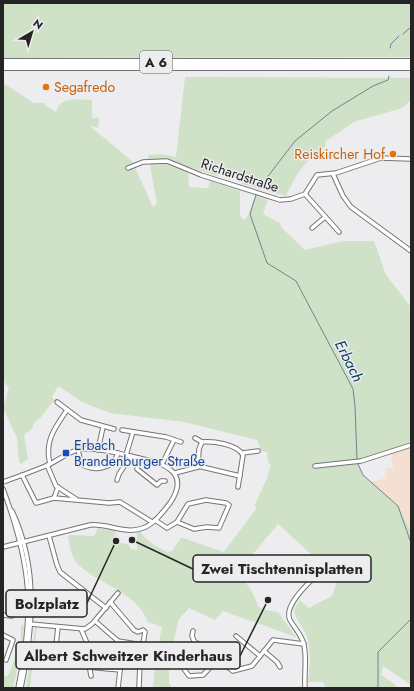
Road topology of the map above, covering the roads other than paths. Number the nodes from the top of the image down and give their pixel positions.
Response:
1 (3, 62) edge
2 (411, 62) edge
3 (3, 67) edge
4 (411, 67) edge
5 (411, 159) edge
6 (128, 168) dead end
7 (333, 174) junction
8 (305, 194) junction
9 (325, 217) junction
10 (312, 228) dead end
11 (339, 232) dead end
12 (411, 251) edge
13 (57, 402) dead end
14 (67, 410) junction
15 (103, 426) junction
16 (114, 429) dead end
17 (122, 430) dead end
18 (133, 432) junction
19 (195, 438) dead end
20 (174, 440) junction
21 (181, 442) dead end
22 (202, 442) junction
23 (411, 445) edge
24 (78, 450) junction
25 (98, 450) junction
26 (258, 451) dead end
27 (118, 453) junction
28 (242, 454) junction
29 (128, 456) junction
30 (140, 458) junction
31 (48, 464) junction
32 (162, 464) junction
33 (198, 466) junction
34 (315, 466) dead end
35 (174, 473) junction
36 (22, 475) junction
37 (240, 476) junction
38 (117, 480) dead end
39 (165, 481) dead end
40 (3, 482) edge
41 (58, 487) junction
42 (238, 487) dead end
43 (3, 489) edge
44 (54, 498) junction
45 (77, 500) junction
46 (154, 521) junction
47 (177, 522) junction
48 (49, 536) junction
49 (22, 542) junction
50 (3, 547) edge
51 (317, 576) dead end
52 (118, 593) dead end
53 (110, 602) junction
54 (106, 608) junction
55 (3, 615) edge
56 (12, 616) dead end
57 (95, 621) junction
58 (30, 624) junction
59 (58, 627) junction
60 (81, 629) junction
61 (193, 631) dead end
62 (3, 635) edge
63 (236, 636) dead end
64 (117, 640) junction
65 (304, 644) junction
66 (143, 645) junction
67 (264, 651) junction
68 (260, 656) junction
69 (218, 660) junction
70 (6, 661) edge
71 (140, 661) junction
72 (120, 665) junction
73 (90, 666) junction
74 (280, 668) dead end
75 (184, 669) dead end
76 (120, 670) junction
77 (91, 676) dead end
78 (18, 688) edge
79 (22, 688) edge
80 (118, 688) edge
81 (139, 688) edge
82 (304, 688) edge

1 - 2 highway, A 6
3 - 4 highway, A 6
5 - 7 street
6 - 8 street, Richardstraße
7 - 8 street
7 - 12 street
8 - 9 street
9 - 10 street
9 - 11 street
13 - 14 street
14 - 15 street
14 - 31 street
15 - 16 street
15 - 25 street
17 - 18 street
18 - 20 street
18 - 29 street
19 - 22 street
20 - 21 street
20 - 32 street
22 - 28 street
22 - 33 street
23 - 34 street
24 - 25 street
24 - 27 street
24 - 31 street
25 - 27 street
26 - 28 street
27 - 29 street
28 - 37 street
29 - 30 street
29 - 38 street
30 - 32 street
30 - 39 street
31 - 36 street
31 - 41 street
32 - 35 street
33 - 35 street
33 - 37 street
35 - 46 street
36 - 40 street
36 - 44 street
37 - 42 street
41 - 44 street
41 - 45 street
43 - 49 street
44 - 45 street
45 - 46 street
46 - 47 street
46 - 48 street
47 - 47 street
48 - 49 street
48 - 54 street
49 - 50 street
49 - 58 street
51 - 65 street
52 - 53 street
53 - 54 street
53 - 66 street
54 - 57 street
55 - 56 street
57 - 60 street
57 - 64 street
58 - 59 street
58 - 78 street
58 - 79 street
59 - 60 street
59 - 73 street
60 - 73 street
61 - 69 street
62 - 70 street
63 - 68 street
64 - 66 street
64 - 72 street
65 - 67 street
65 - 82 street
66 - 71 street
67 - 68 street
67 - 74 street
68 - 69 street
69 - 75 street
71 - 72 street
71 - 81 street
72 - 76 street
73 - 76 street
73 - 77 street
76 - 80 street

